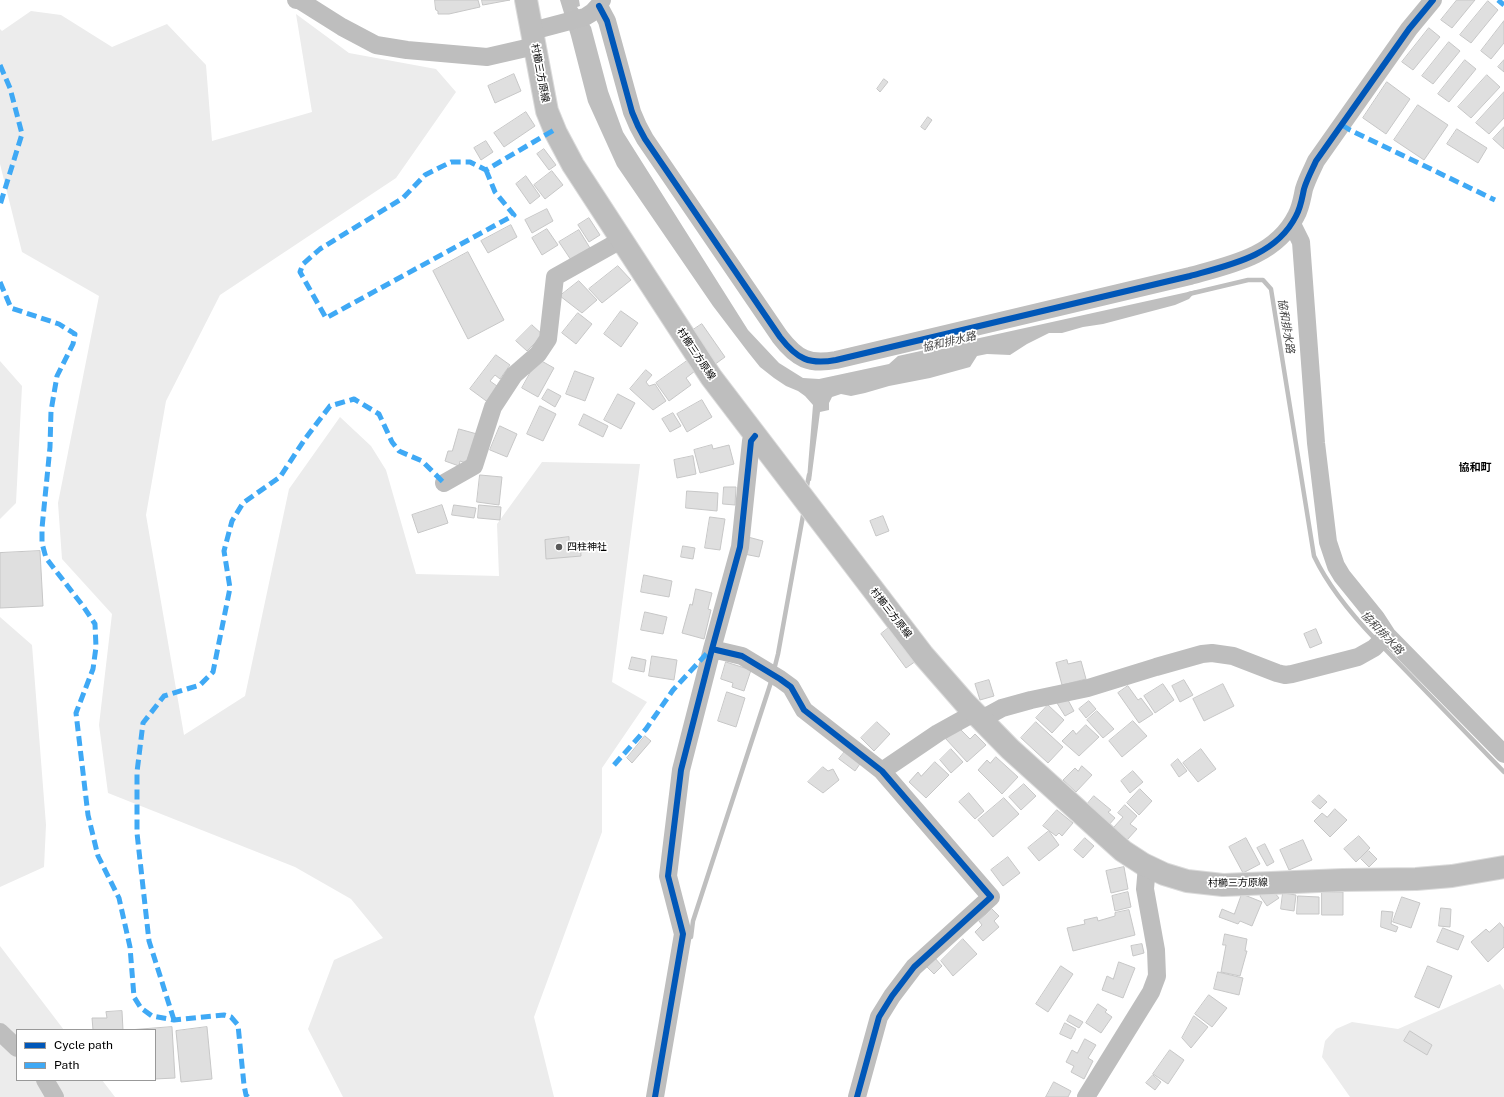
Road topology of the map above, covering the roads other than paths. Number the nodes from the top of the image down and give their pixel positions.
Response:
1 (296, 0) edge
2 (526, 0) edge
3 (1433, 0) edge
4 (595, 8) edge
5 (537, 35) junction
6 (1292, 224) junction
7 (621, 240) junction
8 (755, 436) junction
9 (444, 483) dead end
10 (1382, 640) junction
11 (712, 649) junction
12 (977, 717) junction
13 (1504, 754) edge
14 (882, 771) junction
15 (1147, 866) junction
16 (1504, 867) edge
17 (0, 1032) edge
18 (16, 1047) edge
19 (46, 1081) edge
20 (55, 1097) edge
21 (655, 1097) edge
22 (857, 1097) edge
23 (1086, 1097) edge

1 - 5 street
2 - 5 main road, 村櫛三方原線
3 - 6 street
4 - 5 street
4 - 6 street
5 - 7 main road, 村櫛三方原線
6 - 10 street
7 - 8 main road, 村櫛三方原線
7 - 9 street
8 - 11 street
8 - 12 main road, 村櫛三方原線
10 - 12 street
10 - 13 street
11 - 14 street
11 - 21 street
12 - 14 street
12 - 15 main road, 村櫛三方原線
14 - 22 street
15 - 16 main road, 村櫛三方原線
15 - 23 street
17 - 18 street
19 - 20 street

